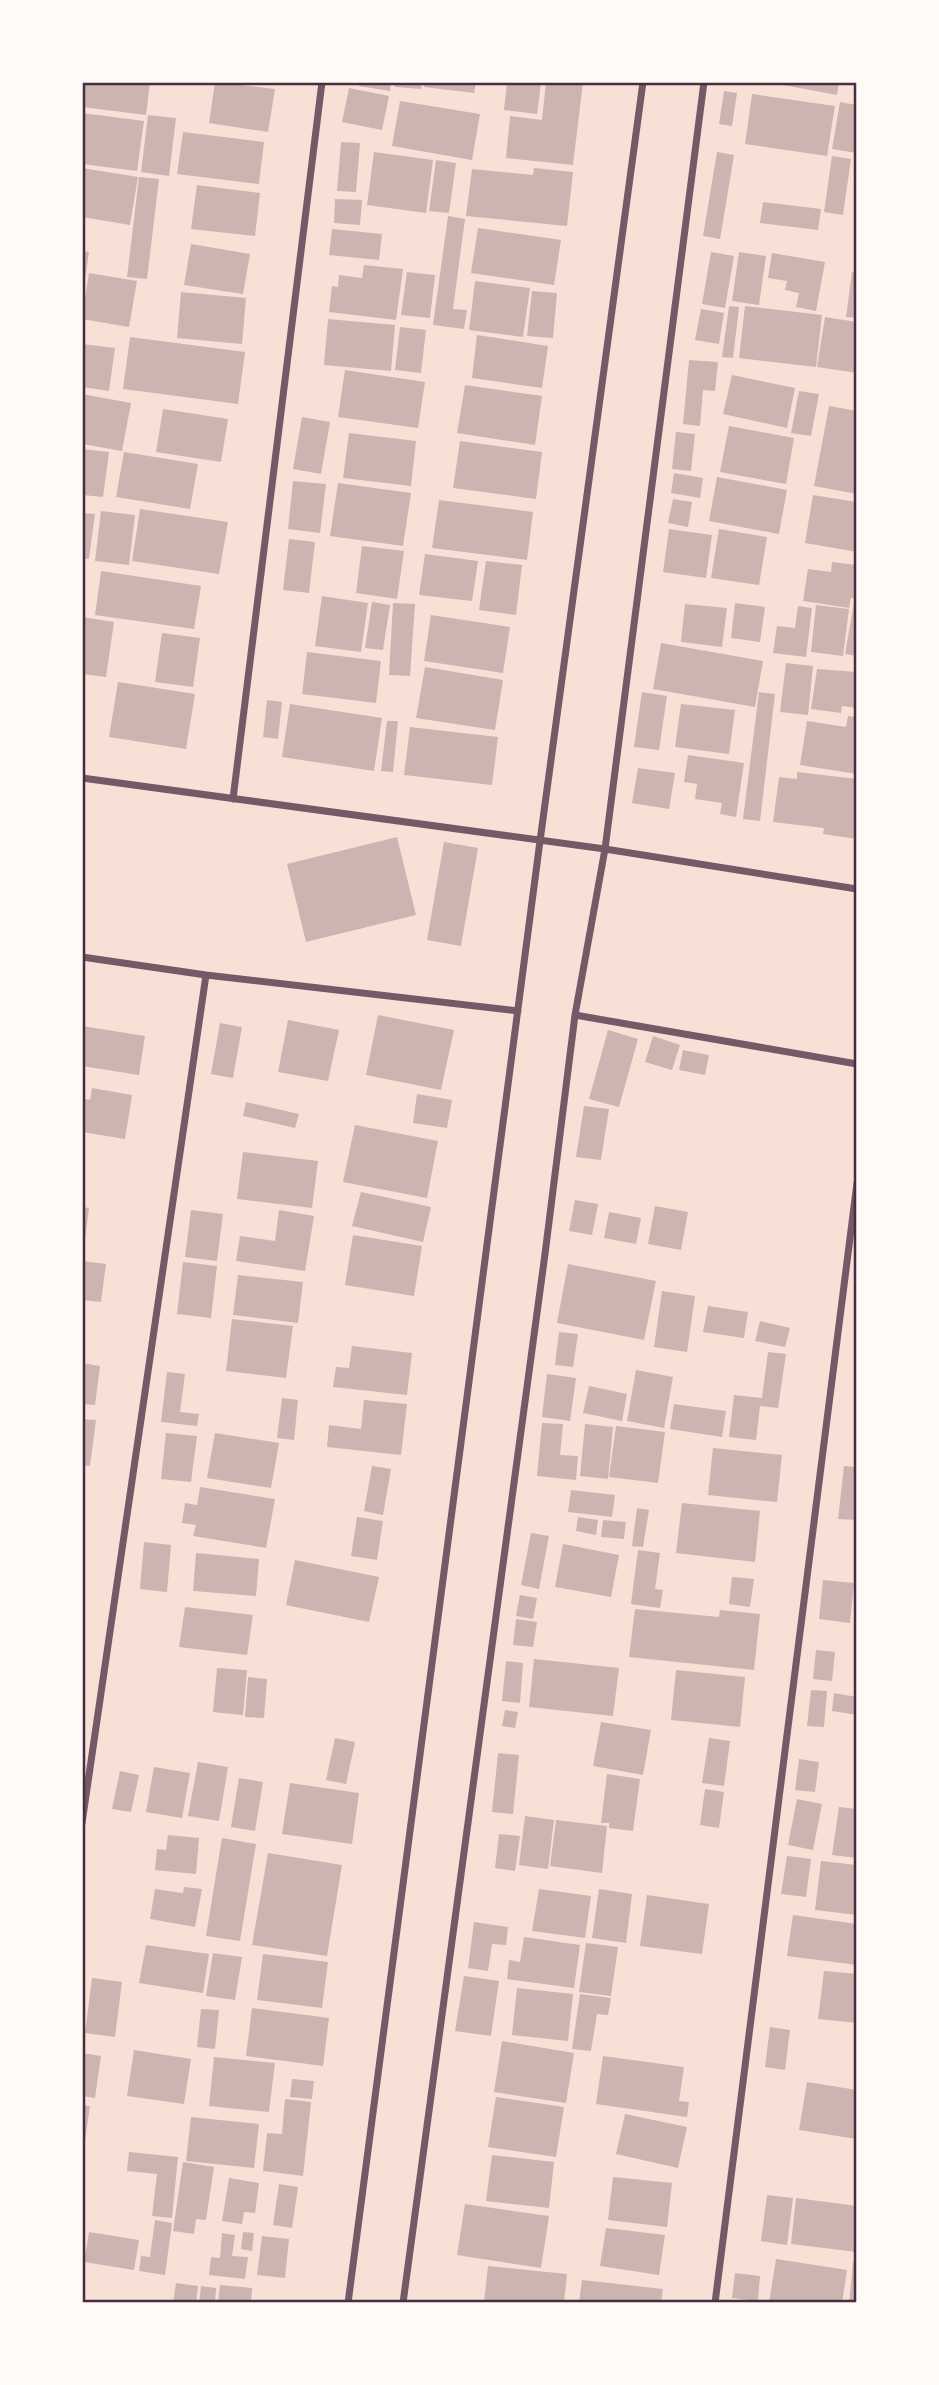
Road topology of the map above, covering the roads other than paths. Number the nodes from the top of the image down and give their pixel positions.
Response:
1 (322, 82) edge
2 (643, 82) edge
3 (704, 82) edge
4 (82, 778) edge
5 (233, 799) junction
6 (540, 841) junction
7 (605, 849) junction
8 (857, 889) edge
9 (82, 957) edge
10 (206, 975) junction
11 (518, 1011) junction
12 (575, 1015) junction
13 (857, 1064) edge
14 (857, 1182) edge
15 (82, 1823) edge
16 (348, 2303) edge
17 (403, 2303) edge
18 (715, 2303) edge

1 - 5 street
2 - 6 street
3 - 7 street
4 - 5 street
5 - 6 street
6 - 7 street
6 - 11 street
7 - 8 street
7 - 12 street
9 - 10 street
10 - 11 street
10 - 15 street
11 - 16 street
12 - 13 street
12 - 17 street
14 - 18 street

